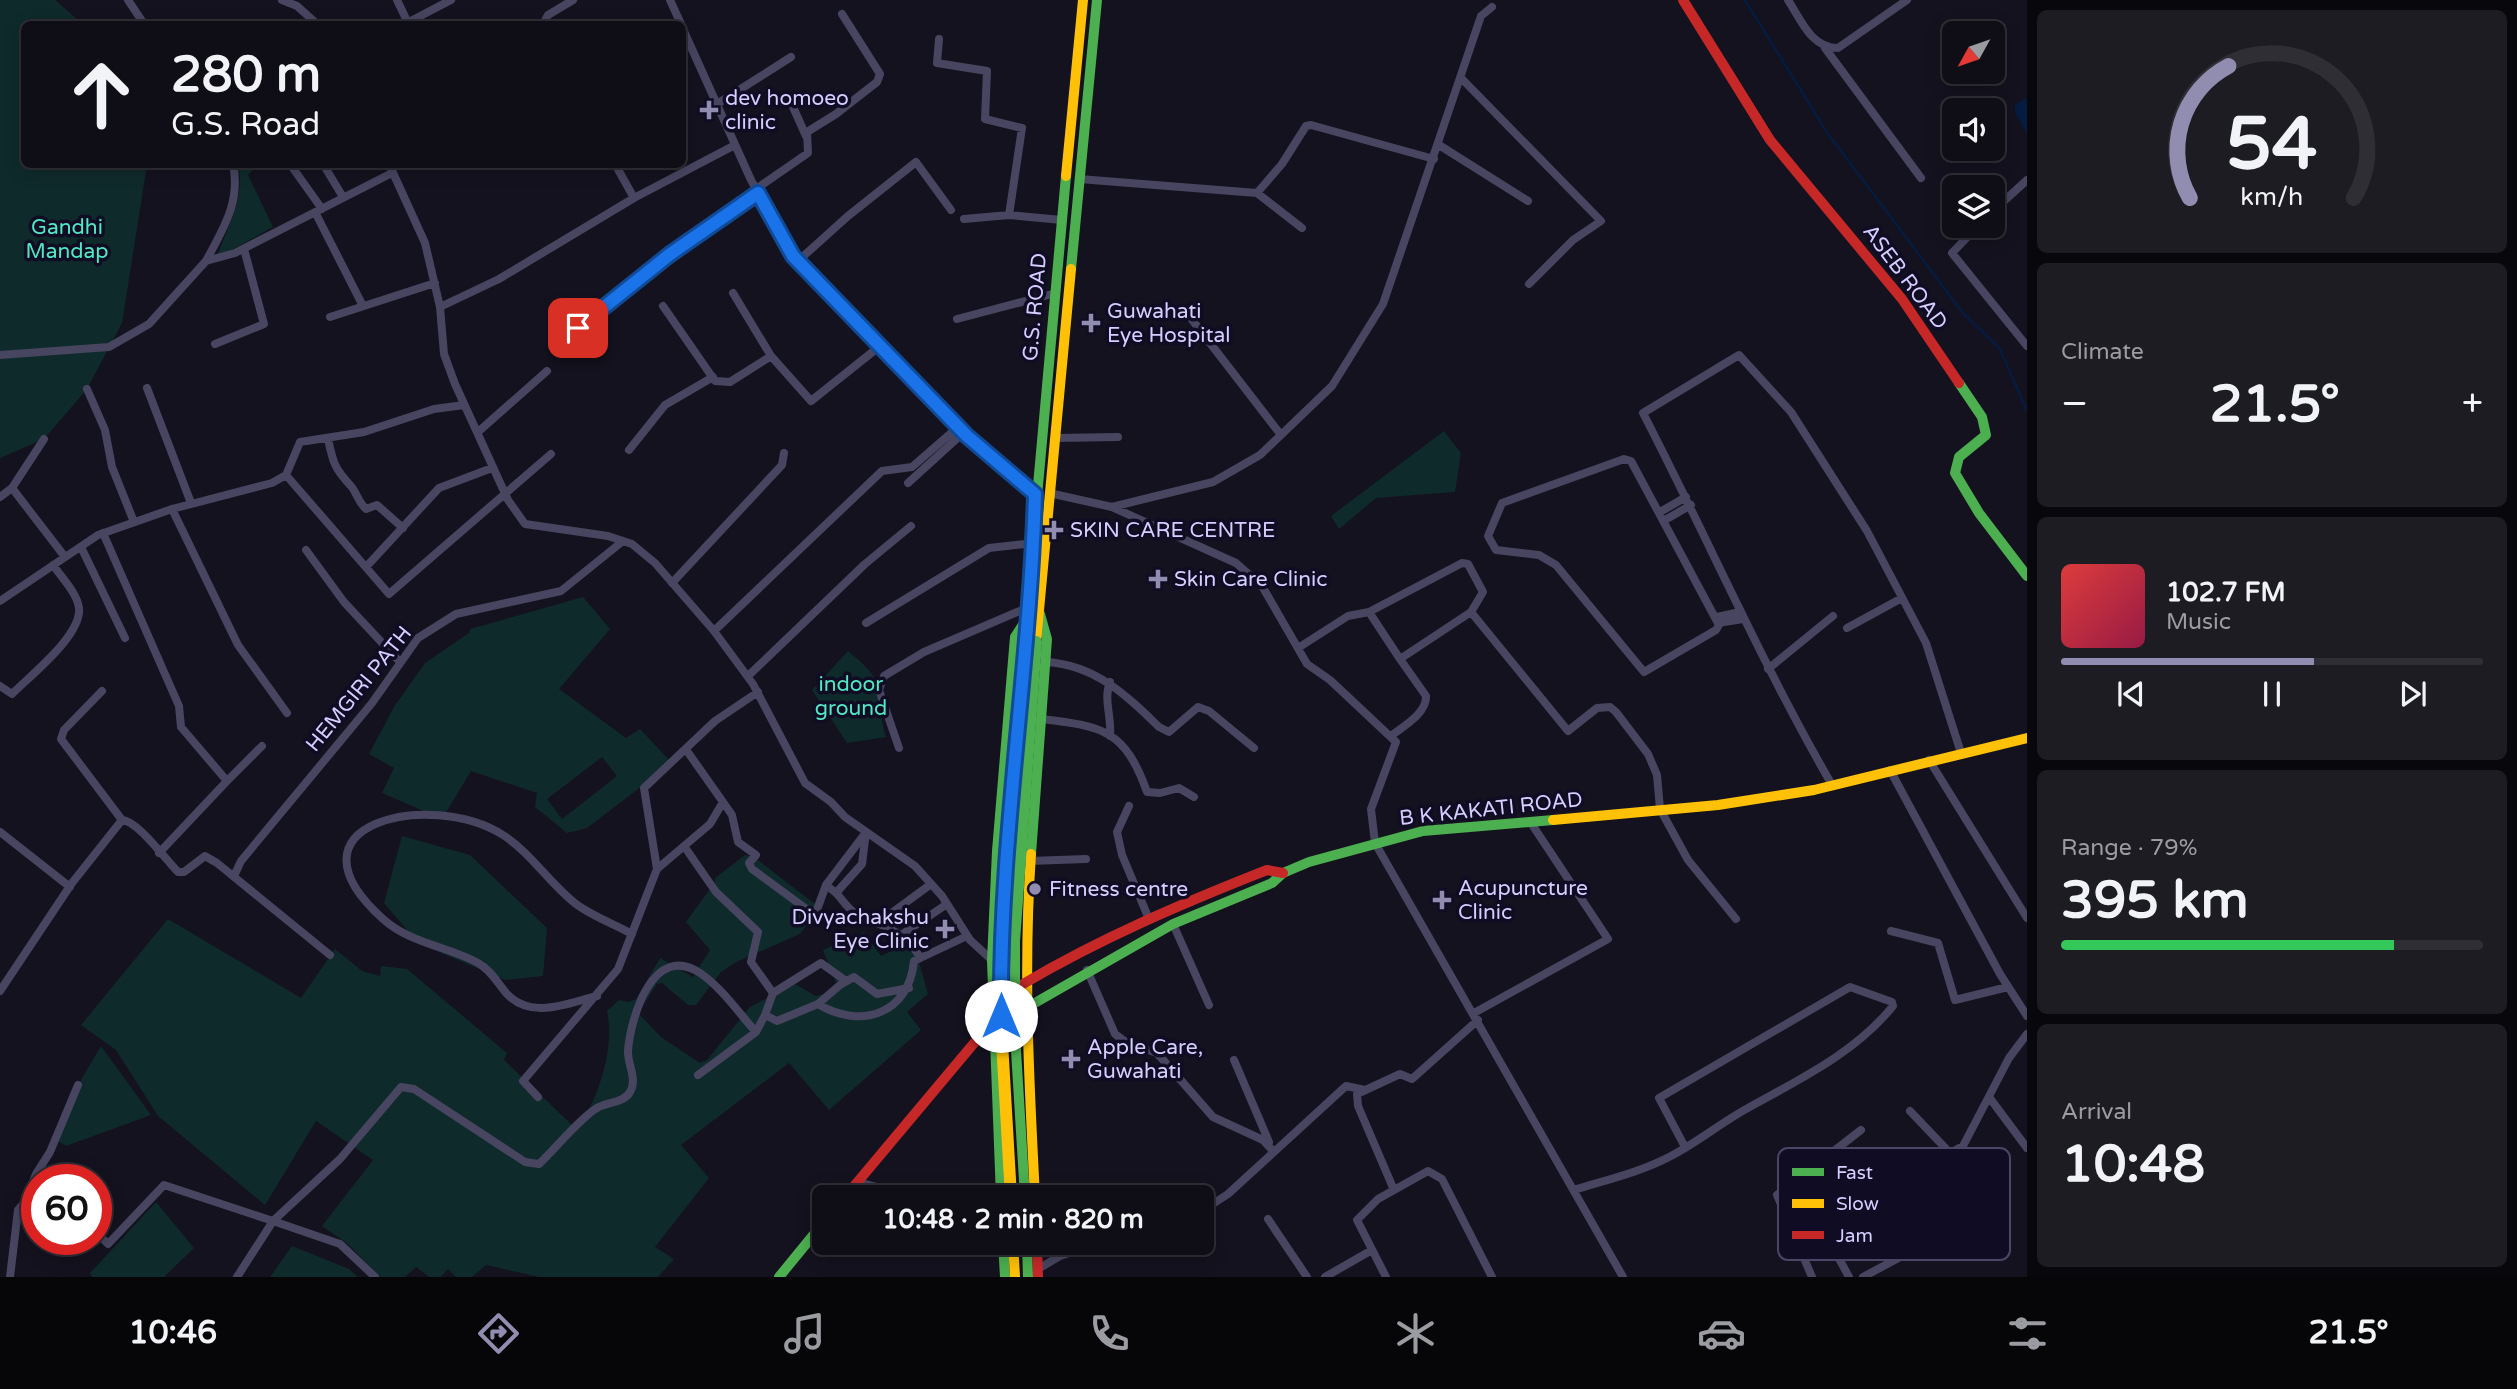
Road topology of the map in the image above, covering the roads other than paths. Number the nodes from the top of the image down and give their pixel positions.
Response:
1 (128, 0) edge
2 (282, 0) edge
3 (397, 0) edge
4 (450, 0) edge
5 (573, 0) edge
6 (670, 0) edge
7 (1083, 0) edge
8 (1097, 0) edge
9 (1683, 0) edge
10 (1788, 0) edge
11 (1907, 0) edge
12 (1492, 7) dead end
13 (842, 14) dead end
14 (143, 21) edge
15 (314, 21) edge
16 (405, 21) edge
17 (412, 21) edge
18 (545, 21) edge
19 (679, 21) edge
20 (686, 36) edge
21 (939, 39) dead end
22 (1825, 48) junction
23 (791, 57) dead end
24 (1462, 79) junction
25 (789, 99) dead end
26 (716, 104) junction
27 (806, 136) junction
28 (735, 145) junction
29 (1438, 145) junction
30 (1434, 159) junction
31 (233, 168) edge
32 (292, 168) edge
33 (325, 168) edge
34 (617, 168) edge
35 (390, 169) edge
36 (1921, 178) dead end
37 (1079, 179) junction
38 (2027, 180) edge
39 (757, 191) junction
40 (1257, 193) junction
41 (343, 197) junction
42 (634, 198) junction
43 (2005, 200) edge
44 (1528, 201) dead end
45 (318, 210) junction
46 (951, 210) dead end
47 (1009, 215) junction
48 (964, 219) dead end
49 (1062, 220) junction
50 (1302, 228) dead end
51 (1966, 238) edge
52 (244, 248) junction
53 (206, 261) junction
54 (798, 261) junction
55 (435, 283) junction
56 (1529, 284) dead end
57 (733, 293) dead end
58 (1056, 293) junction
59 (363, 306) junction
60 (663, 306) dead end
61 (440, 307) junction
62 (1183, 308) dead end
63 (330, 317) dead end
64 (957, 318) dead end
65 (578, 328) dead end
66 (215, 344) dead end
67 (880, 346) junction
68 (2027, 346) edge
69 (0, 355) edge
70 (771, 356) junction
71 (547, 371) dead end
72 (713, 377) junction
73 (147, 388) dead end
74 (87, 389) dead end
75 (464, 405) junction
76 (961, 430) junction
77 (478, 432) junction
78 (1281, 435) junction
79 (1118, 437) dead end
80 (1055, 438) junction
81 (44, 439) dead end
82 (328, 439) junction
83 (629, 450) dead end
84 (784, 453) dead end
85 (551, 454) dead end
86 (492, 468) junction
87 (286, 475) junction
88 (908, 483) dead end
89 (12, 488) junction
90 (505, 493) junction
91 (1049, 493) junction
92 (1035, 494) junction
93 (0, 498) edge
94 (1688, 501) junction
95 (191, 503) junction
96 (1112, 507) junction
97 (172, 509) junction
98 (1662, 516) junction
99 (134, 522) junction
100 (911, 526) dead end
101 (403, 528) junction
102 (103, 533) junction
103 (623, 541) junction
104 (1034, 543) junction
105 (80, 547) junction
106 (306, 551) dead end
107 (65, 558) junction
108 (53, 565) junction
109 (366, 567) junction
110 (2027, 576) edge
111 (672, 583) junction
112 (1902, 598) junction
113 (0, 601) edge
114 (1032, 612) junction
115 (1369, 612) junction
116 (1471, 612) junction
117 (1742, 616) junction
118 (1833, 616) dead end
119 (1718, 620) junction
120 (866, 623) dead end
121 (1847, 628) dead end
122 (714, 631) junction
123 (125, 638) dead end
124 (1030, 641) junction
125 (1298, 648) junction
126 (1400, 659) junction
127 (399, 661) junction
128 (1046, 662) junction
129 (1768, 669) junction
130 (748, 676) junction
131 (1110, 682) junction
132 (0, 686) edge
133 (102, 691) dead end
134 (758, 692) junction
135 (287, 713) dead end
136 (1041, 719) junction
137 (1110, 736) junction
138 (1391, 736) junction
139 (2027, 738) edge
140 (262, 746) dead end
141 (899, 748) dead end
142 (1254, 748) dead end
143 (687, 751) junction
144 (1961, 753) junction
145 (1929, 760) junction
146 (1890, 770) junction
147 (227, 781) junction
148 (1832, 785) junction
149 (1194, 797) dead end
150 (723, 802) junction
151 (1129, 806) dead end
152 (1660, 809) junction
153 (122, 820) junction
154 (1531, 823) junction
155 (0, 832) edge
156 (866, 832) junction
157 (1375, 843) junction
158 (684, 846) junction
159 (998, 848) junction
160 (159, 853) junction
161 (1086, 859) dead end
162 (1029, 860) junction
163 (657, 869) junction
164 (996, 871) junction
165 (1283, 873) junction
166 (234, 876) junction
167 (931, 884) junction
168 (826, 885) junction
169 (70, 887) junction
170 (836, 893) junction
171 (947, 904) junction
172 (2027, 918) edge
173 (1149, 919) junction
174 (1736, 919) dead end
175 (1173, 924) junction
176 (891, 927) junction
177 (1891, 931) dead end
178 (632, 934) junction
179 (901, 935) junction
180 (967, 936) junction
181 (330, 955) dead end
182 (920, 957) junction
183 (992, 961) junction
184 (1087, 970) junction
185 (846, 981) junction
186 (1026, 982) junction
187 (2008, 987) junction
188 (909, 988) junction
189 (0, 991) edge
190 (773, 993) junction
191 (597, 996) junction
192 (818, 1004) junction
193 (1209, 1005) dead end
194 (1026, 1008) junction
195 (994, 1011) junction
196 (765, 1015) junction
197 (1476, 1016) junction
198 (2027, 1016) edge
199 (755, 1032) junction
200 (989, 1034) junction
201 (2027, 1034) edge
202 (1234, 1060) dead end
203 (698, 1074) dead end
204 (78, 1085) dead end
205 (1365, 1090) junction
206 (538, 1097) dead end
207 (1990, 1097) junction
208 (1910, 1111) dead end
209 (1861, 1130) dead end
210 (1685, 1147) junction
211 (1838, 1148) edge
212 (1945, 1148) edge
213 (1959, 1148) edge
214 (2027, 1148) edge
215 (1273, 1151) junction
216 (44, 1164) edge
217 (858, 1182) junction
218 (855, 1185) edge
219 (869, 1185) edge
220 (1000, 1185) edge
221 (1010, 1185) edge
222 (1024, 1185) edge
223 (1034, 1185) edge
224 (1394, 1190) junction
225 (1574, 1190) junction
226 (1214, 1203) edge
227 (21, 1206) edge
228 (1268, 1219) dead end
229 (273, 1221) junction
230 (812, 1237) edge
231 (112, 1240) edge
232 (1372, 1250) junction
233 (1004, 1255) edge
234 (1013, 1255) edge
235 (1030, 1255) edge
236 (1036, 1255) edge
237 (1063, 1255) edge
238 (1805, 1260) edge
239 (1840, 1260) edge
240 (1895, 1260) edge
241 (1035, 1274) edge
242 (10, 1277) edge
243 (237, 1277) edge
244 (375, 1277) edge
245 (779, 1277) edge
246 (1005, 1277) edge
247 (1014, 1277) edge
248 (1307, 1277) edge
249 (1325, 1277) edge
250 (1386, 1277) edge
251 (1492, 1277) edge
252 (1623, 1277) edge
253 (1812, 1277) edge
254 (1849, 1277) edge
255 (1863, 1277) edge

1 - 14 street
2 - 15 street
3 - 16 street
4 - 17 street
5 - 18 street
6 - 19 street
7 - 49 main road, G.S. ROAD
8 - 37 main road, G.S. ROAD
9 - 110 main road, ASEB ROAD
10 - 22 street
11 - 22 street
12 - 24 street
13 - 27 street
20 - 26 street
21 - 47 street
22 - 36 street
23 - 26 street
24 - 29 street
24 - 56 street
25 - 27 street
26 - 28 street
27 - 39 street
28 - 39 street
28 - 42 street
29 - 30 street
29 - 44 street
30 - 40 street
30 - 78 street
31 - 53 street
32 - 45 street
33 - 41 street
34 - 42 street
35 - 41 street
35 - 55 street
37 - 40 street
37 - 80 main road, G.S. ROAD
38 - 43 street
39 - 54 street
39 - 65 street
40 - 50 street
41 - 45 street
42 - 61 street
45 - 52 street
45 - 59 street
46 - 54 street
47 - 48 street
47 - 49 street
49 - 58 main road, G.S. ROAD
51 - 68 street
52 - 53 street
52 - 66 street
53 - 69 street
54 - 67 street
55 - 59 street
55 - 61 street
57 - 70 street
58 - 64 street
58 - 92 main road, G.S. ROAD
59 - 63 street
60 - 72 street
61 - 75 street
62 - 78 street
67 - 70 street
67 - 76 street
70 - 72 street
71 - 77 street
72 - 83 street
73 - 95 street
74 - 99 street
75 - 77 street
75 - 82 street
76 - 88 street
76 - 92 street
76 - 122 street
77 - 86 street
78 - 96 street
79 - 80 street
80 - 91 main road, G.S. ROAD
81 - 89 street
82 - 87 street
82 - 101 street
84 - 111 street
85 - 90 street
86 - 90 street
86 - 101 street
87 - 95 street
87 - 109 street
89 - 93 street
89 - 107 street
90 - 103 street
90 - 109 street
91 - 96 street
91 - 114 main road, G.S. ROAD
92 - 104 main road, G.S. ROAD
94 - 98 street
94 - 112 street
94 - 117 street
95 - 97 street
96 - 125 street
97 - 99 street
97 - 135 street
98 - 119 street
98 - 119 street
99 - 102 street
100 - 130 street
101 - 109 street
102 - 105 street
102 - 147 street
103 - 111 street
103 - 127 street, HEMGIRI PATH
104 - 114 main road, G.S. ROAD
104 - 120 street
105 - 107 street
105 - 123 street
106 - 127 street
107 - 108 street
108 - 113 street
108 - 132 street
111 - 122 street
112 - 121 street
112 - 144 street
114 - 124 main road
114 - 128 main road
114 - 141 street
114 - 159 main road
115 - 116 street
115 - 125 street
115 - 126 street
116 - 126 street
116 - 152 street
117 - 119 street
117 - 129 street
118 - 129 street
122 - 130 street
124 - 221 main road, bridge
124 - 222 main road, bridge
125 - 138 street
126 - 138 street
127 - 166 street, HEMGIRI PATH
128 - 131 street
128 - 136 main road
129 - 148 street
130 - 134 street
131 - 137 street
131 - 142 street
133 - 153 street
134 - 143 street
134 - 156 street
136 - 137 street
136 - 162 main road
137 - 149 street
138 - 157 street
139 - 144 main road, B K KAKATI ROAD
140 - 147 street
143 - 150 street
143 - 163 street
144 - 145 main road, B K KAKATI ROAD
145 - 146 main road, B K KAKATI ROAD
145 - 172 street
146 - 148 main road, B K KAKATI ROAD
146 - 187 street
147 - 160 street
148 - 152 main road, B K KAKATI ROAD
150 - 158 street
150 - 168 street
151 - 173 street
152 - 154 main road, B K KAKATI ROAD
152 - 174 street
153 - 160 street
153 - 169 street
154 - 157 main road, B K KAKATI ROAD
154 - 197 street
155 - 169 street
156 - 167 street
156 - 168 street
156 - 170 street
157 - 165 main road, B K KAKATI ROAD
157 - 197 street
158 - 163 street
158 - 190 street
159 - 162 main road
159 - 164 main road
160 - 166 street
161 - 162 street
162 - 164 main road
162 - 186 main road
163 - 178 street
164 - 183 main road
165 - 173 main road
165 - 175 main road, B K KAKATI ROAD
166 - 181 street
167 - 171 street
167 - 176 street
168 - 170 street
169 - 189 street
170 - 176 street
171 - 179 street
171 - 180 street
173 - 186 main road
175 - 184 main road, B K KAKATI ROAD
175 - 193 street
176 - 179 street
177 - 187 street
178 - 191 street
178 - 191 street
179 - 182 street
180 - 182 street
180 - 183 street
182 - 188 street
183 - 186 street
183 - 195 main road
184 - 194 main road, B K KAKATI ROAD
184 - 215 street
185 - 188 street
185 - 190 street
185 - 192 street
186 - 194 main road
186 - 195 main road
187 - 198 street
188 - 192 street
190 - 196 street
191 - 206 street
192 - 196 street
194 - 200 main road, B K KAKATI ROAD
194 - 223 main road
195 - 200 main road
196 - 199 street
197 - 205 street
197 - 225 street
199 - 203 street
199 - 229 street
200 - 217 main road
200 - 220 main road
201 - 207 street
202 - 215 street
204 - 216 street
205 - 215 street
205 - 224 street
207 - 213 street
207 - 214 street
208 - 212 street
209 - 211 street
210 - 210 street
210 - 225 street
215 - 226 street
217 - 218 main road
217 - 219 street
224 - 232 street
224 - 251 street
225 - 252 street
227 - 242 street
228 - 248 street
229 - 231 street
229 - 243 street
229 - 244 street
230 - 245 main road
232 - 249 street
232 - 250 street
233 - 246 main road
234 - 247 main road
235 - 241 main road
236 - 241 main road
237 - 241 street
238 - 253 street
239 - 254 street
240 - 255 street

